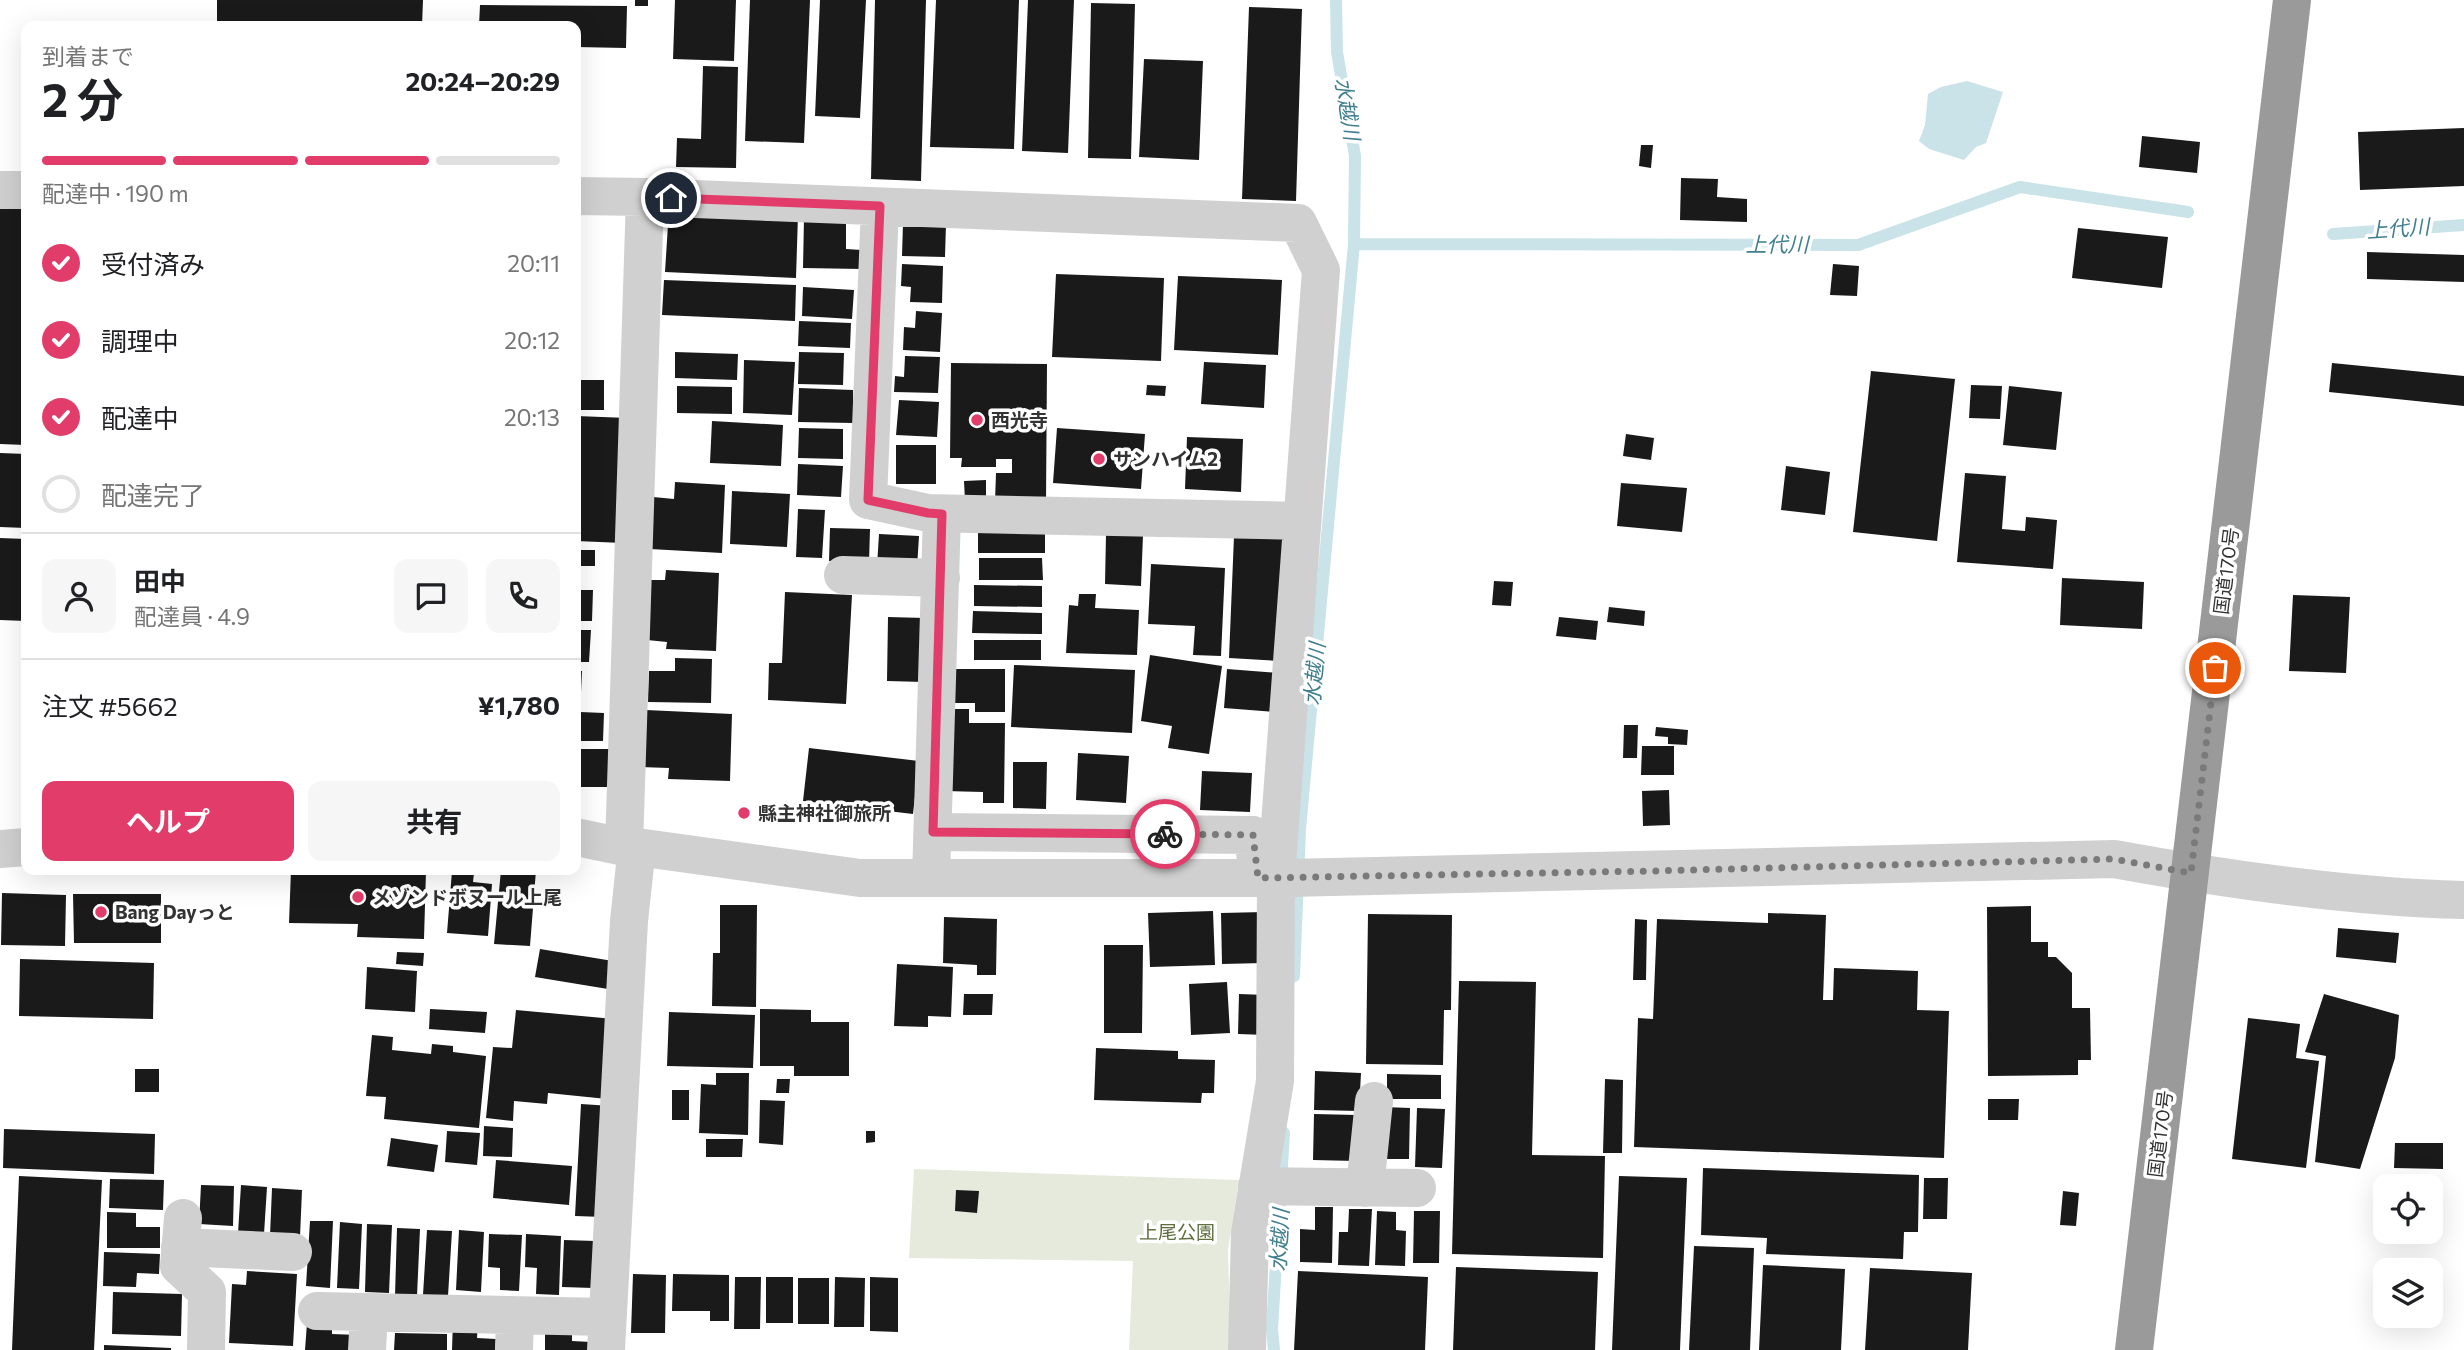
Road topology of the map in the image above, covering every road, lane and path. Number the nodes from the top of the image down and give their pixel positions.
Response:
1 (2292, 0) edge
2 (0, 190) edge
3 (21, 190) edge
4 (581, 196) edge
5 (645, 197) junction
6 (880, 206) junction
7 (942, 514) junction
8 (1302, 521) junction
9 (843, 575) dead end
10 (941, 578) junction
11 (933, 832) junction
12 (581, 838) edge
13 (21, 847) edge
14 (630, 847) junction
15 (0, 849) edge
16 (2191, 873) junction
17 (931, 878) junction
18 (1284, 878) junction
19 (2464, 900) edge
20 (1374, 1101) dead end
21 (1275, 1186) junction
22 (1364, 1188) junction
23 (1417, 1188) dead end
24 (293, 1252) dead end
25 (317, 1311) dead end
26 (368, 1332) edge
27 (515, 1333) edge
28 (607, 1334) edge
29 (206, 1350) edge
30 (1247, 1350) edge
31 (2134, 1350) edge

1 - 16 highway, 国道170号
2 - 3 street
4 - 5 street
5 - 6 street
5 - 14 street
6 - 7 street
6 - 8 street
7 - 8 street
7 - 10 street
8 - 18 street
9 - 10 street
10 - 11 street
11 - 17 street
11 - 18 street
12 - 14 street
13 - 15 street
14 - 17 street
14 - 28 street
16 - 18 street
16 - 19 street
16 - 31 highway, 国道170号
17 - 18 street
18 - 21 street
20 - 22 street
21 - 22 street
21 - 30 street
22 - 23 street
24 - 29 street
25 - 26 street
26 - 27 street
27 - 28 street

